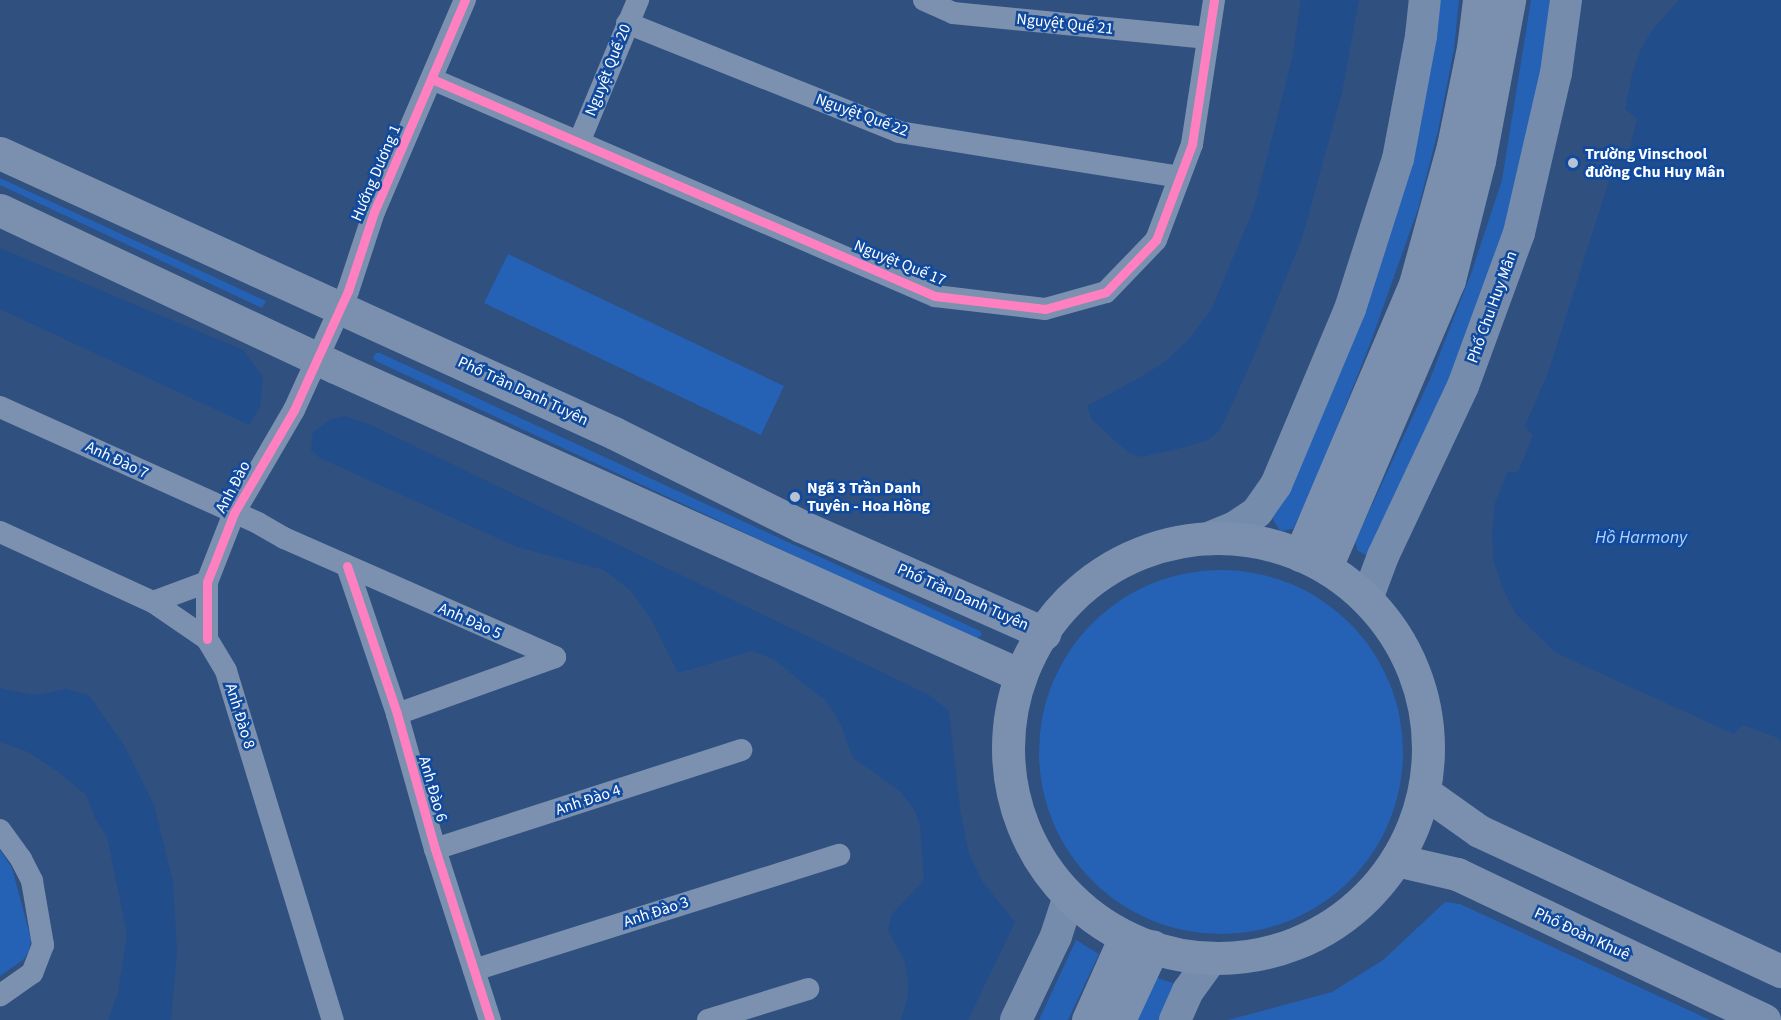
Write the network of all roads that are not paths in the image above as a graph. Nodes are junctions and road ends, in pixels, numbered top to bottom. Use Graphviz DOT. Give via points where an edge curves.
graph roads {
  1 [pos="465,0"];
  2 [pos="638,0"];
  3 [pos="924,0"];
  4 [pos="1214,0"];
  5 [pos="1425,0"];
  6 [pos="1479,0"];
  7 [pos="1509,0"];
  8 [pos="1566,0"];
  9 [pos="627,22"];
  10 [pos="1208,38"];
  11 [pos="432,79"];
  12 [pos="580,141"];
  13 [pos="0,153"];
  14 [pos="1179,177"];
  15 [pos="0,210"];
  16 [pos="339,307"];
  17 [pos="317,358"];
  18 [pos="0,407"];
  19 [pos="234,513"];
  20 [pos="0,532"];
  21 [pos="1208,538"];
  22 [pos="1313,561"];
  23 [pos="346,566"];
  24 [pos="207,582"];
  25 [pos="1367,599"];
  26 [pos="153,602"];
  27 [pos="1044,633"];
  28 [pos="207,639"];
  29 [pos="1020,675"];
  30 [pos="397,714"];
  31 [pos="741,750"];
  32 [pos="1424,792"];
  33 [pos="0,830"];
  34 [pos="435,849"];
  35 [pos="839,855"];
  36 [pos="1396,860"];
  37 [pos="1068,898"];
  38 [pos="1139,942"];
  39 [pos="1211,959"];
  40 [pos="474,970"];
  41 [pos="1781,971"];
  42 [pos="808,989"];
  43 [pos="0,995"];
  44 [pos="333,1020"];
  45 [pos="490,1020"];
  46 [pos="708,1020"];
  47 [pos="1016,1020"];
  48 [pos="1088,1020"];
  49 [pos="1119,1020"];
  50 [pos="1175,1020"];
  51 [pos="1764,1020"];
  1 -- 11 [label="street, Hướng Dương 1"];
  2 -- 9 [label="street, Nguyệt Quế 20"];
  3 -- 10 [label="street, Nguyệt Quế 21" via="953,13"];
  4 -- 10 [label="street, Nguyệt Quế 17"];
  5 -- 21 [label="main road" via="1398,159 1350,309 1276,485 1257,512"];
  6 -- 22 [label="main road" via="1453,146 1415,284"];
  7 -- 22 [label="main road" via="1479,161 1449,280"];
  8 -- 25 [label="main road, Phố Chu Huy Mân" via="1556,73 1519,233 1463,386 1383,556"];
  9 -- 12 [label="street, Nguyệt Quế 20"];
  9 -- 14 [label="street, Nguyệt Quế 22" via="899,132"];
  10 -- 14 [label="street, Nguyệt Quế 17" via="1192,144"];
  11 -- 12 [label="street, Nguyệt Quế 17"];
  11 -- 16 [label="street, Hướng Dương 1" via="374,212"];
  12 -- 14 [label="street, Nguyệt Quế 17" via="935,297 1045,309 1106,292 1156,240"];
  13 -- 16 [label="main road, Phố Trần Danh Tuyên"];
  15 -- 17 [label="main road"];
  16 -- 17 [label="street, Hướng Dương 1"];
  16 -- 27 [label="main road, Phố Trần Danh Tuyên" via="614,433 801,526"];
  17 -- 19 [label="street, Anh Đào" via="294,410"];
  17 -- 29 [label="main road"];
  18 -- 19 [label="street, Anh Đào 7"];
  19 -- 23 [label="street, Anh Đào 5"];
  19 -- 24 [label="street, Anh Đào"];
  20 -- 26 [label="street, Anh Đào 8"];
  21 -- 22 [label="main road" via="1244,539 1279,546"];
  21 -- 27 [label="main road" via="1140,553 1108,569 1080,590"];
  22 -- 25 [label="main road"];
  23 -- 30 [label="street, Anh Đào 6"];
  23 -- 30 [label="street, Anh Đào 5" via="555,657"];
  24 -- 26 [label="street"];
  24 -- 28 [label="street, Anh Đào"];
  25 -- 32 [label="main road" via="1390,625 1408,655 1420,688 1429,757"];
  26 -- 28 [label="street, Anh Đào 8"];
  27 -- 29 [label="main road"];
  28 -- 44 [label="street, Anh Đào 8" via="228,680"];
  29 -- 37 [label="main road" via="1011,708 1008,777 1028,842"];
  30 -- 34 [label="street, Anh Đào 6"];
  31 -- 34 [label="street, Anh Đào 4"];
  32 -- 36 [label="main road" via="1413,827"];
  32 -- 41 [label="main road" via="1479,831"];
  33 -- 43 [label="street" via="32,880 44,945 32,973"];
  34 -- 40 [label="street, Anh Đào 6"];
  35 -- 40 [label="street, Anh Đào 3"];
  36 -- 39 [label="main road" via="1374,889 1317,934 1248,957"];
  36 -- 51 [label="main road, Phố Đoàn Khuê" via="1457,874"];
  37 -- 38 [label="main road" via="1095,920"];
  37 -- 47 [label="main road" via="1056,936"];
  38 -- 39 [label="main road" via="1167,953"];
  38 -- 48 [label="main road"];
  38 -- 49 [label="main road"];
  39 -- 50 [label="main road" via="1188,991"];
  40 -- 45 [label="street, Anh Đào 6"];
  42 -- 46 [label="street"];
}
